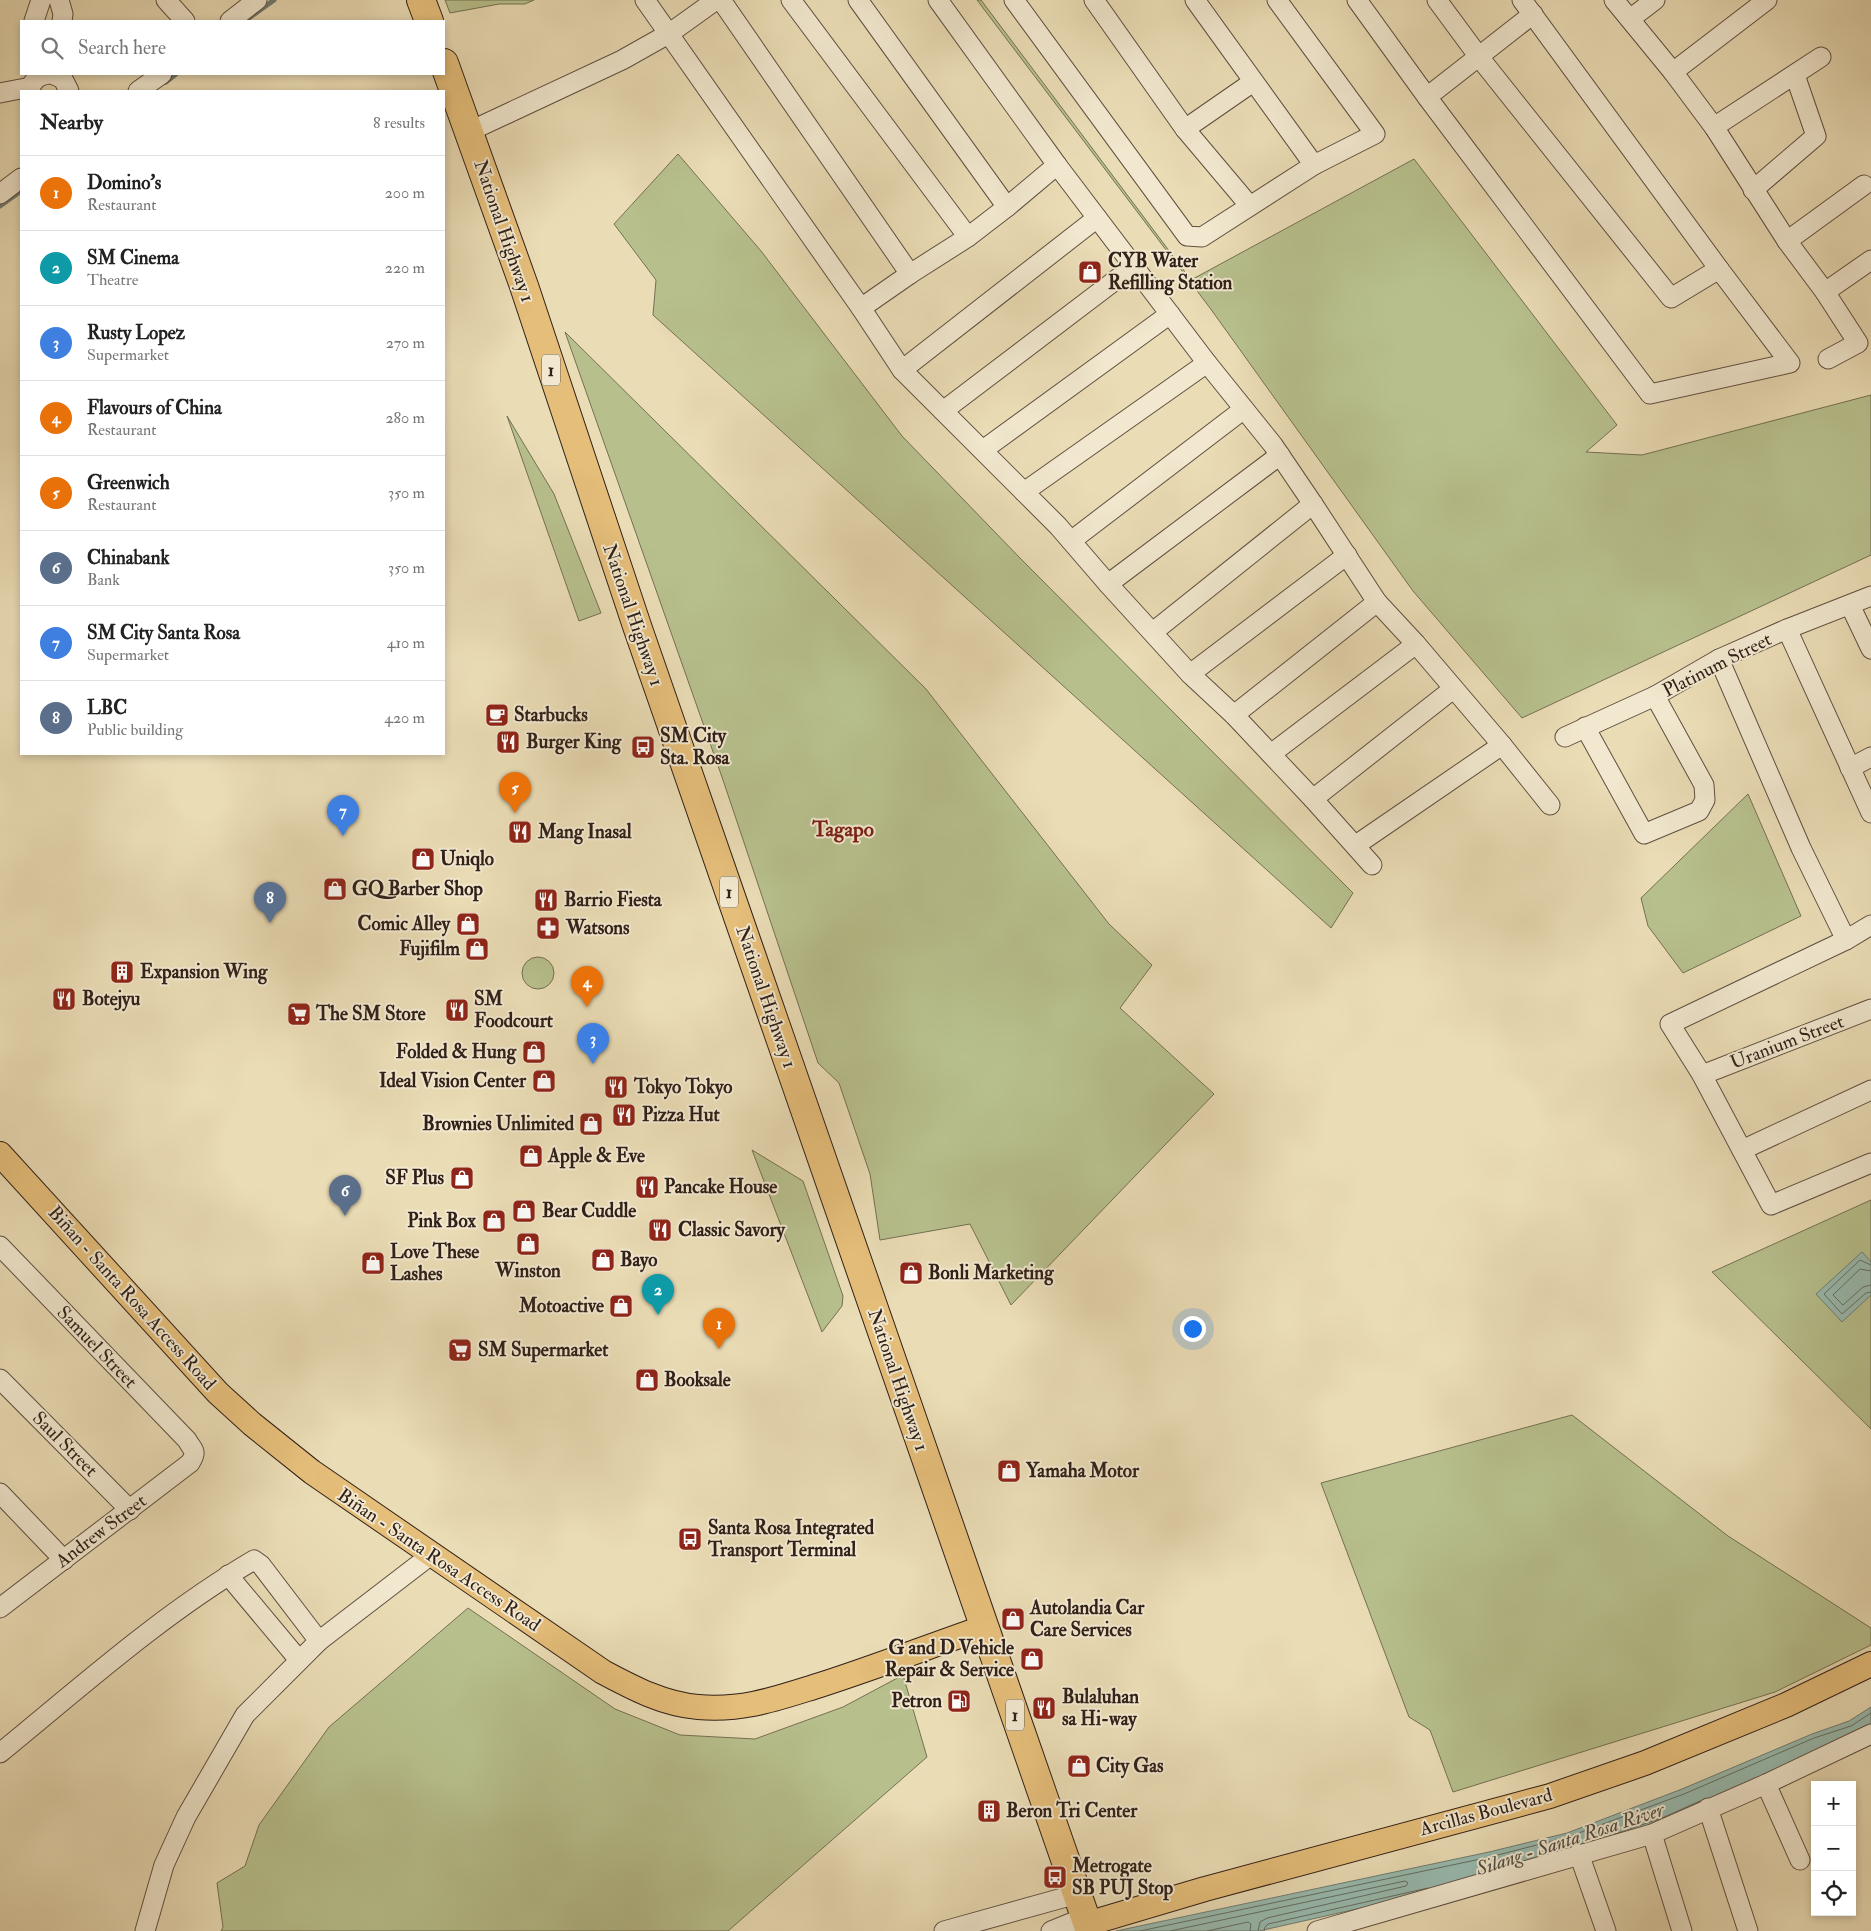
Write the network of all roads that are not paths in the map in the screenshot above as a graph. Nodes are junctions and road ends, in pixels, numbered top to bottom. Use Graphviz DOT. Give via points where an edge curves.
graph roads {
  1 [pos="41,0"];
  2 [pos="59,0"];
  3 [pos="166,0"];
  4 [pos="257,0"];
  5 [pos="421,0"];
  6 [pos="646,0"];
  7 [pos="716,0"];
  8 [pos="721,0"];
  9 [pos="791,0"];
  10 [pos="858,0"];
  11 [pos="938,0"];
  12 [pos="1014,0"];
  13 [pos="1094,0"];
  14 [pos="1196,0"];
  15 [pos="1277,0"];
  16 [pos="1357,0"];
  17 [pos="1437,0"];
  18 [pos="1614,0"];
  19 [pos="1655,0"];
  20 [pos="1767,0"];
  21 [pos="1527,7"];
  22 [pos="1630,19"];
  23 [pos="34,20"];
  24 [pos="62,20"];
  25 [pos="183,20"];
  26 [pos="231,20"];
  27 [pos="429,20"];
  28 [pos="670,34"];
  29 [pos="1479,57"];
  30 [pos="1821,57"];
  31 [pos="445,66"];
  32 [pos="1673,72"];
  33 [pos="44,75"];
  34 [pos="53,75"];
  35 [pos="161,75"];
  36 [pos="1794,75"];
  37 [pos="1254,82"];
  38 [pos="30,89"];
  39 [pos="20,90"];
  40 [pos="68,90"];
  41 [pos="139,90"];
  42 [pos="0,93"];
  43 [pos="1427,97"];
  44 [pos="1714,126"];
  45 [pos="1185,129"];
  46 [pos="470,137"];
  47 [pos="1057,164"];
  48 [pos="1314,165"];
  49 [pos="20,179"];
  50 [pos="1864,185"];
  51 [pos="1753,190"];
  52 [pos="0,194"];
  53 [pos="1249,205"];
  54 [pos="1007,207"];
  55 [pos="1097,218"];
  56 [pos="968,237"];
  57 [pos="1787,241"];
  58 [pos="1871,260"];
  59 [pos="1134,266"];
  60 [pos="1719,269"];
  61 [pos="910,274"];
  62 [pos="1825,292"];
  63 [pos="861,308"];
  64 [pos="1170,314"];
  65 [pos="1828,360"];
  66 [pos="1207,363"];
  67 [pos="902,370"];
  68 [pos="1244,409"];
  69 [pos="943,410"];
  70 [pos="982,450"];
  71 [pos="1280,456"];
  72 [pos="1024,492"];
  73 [pos="1314,504"];
  74 [pos="1071,541"];
  75 [pos="1347,555"];
  76 [pos="1108,584"];
  77 [pos="1871,596"];
  78 [pos="1377,602"];
  79 [pos="1850,605"];
  80 [pos="1787,629"];
  81 [pos="1153,632"];
  82 [pos="1416,644"];
  83 [pos="1871,649"];
  84 [pos="1719,659"];
  85 [pos="1190,674"];
  86 [pos="1453,689"];
  87 [pos="1655,696"];
  88 [pos="1234,715"];
  89 [pos="1585,727"];
  90 [pos="1564,737"];
  91 [pos="1502,744"];
  92 [pos="1271,754"];
  93 [pos="1871,757"];
  94 [pos="1850,768"];
  95 [pos="1314,799"];
  96 [pos="1550,805"];
  97 [pos="1871,813"];
  98 [pos="1356,845"];
  99 [pos="1372,865"];
  100 [pos="1871,926"];
  101 [pos="1846,940"];
  102 [pos="1871,1009"];
  103 [pos="1702,1075"];
  104 [pos="1871,1090"];
  105 [pos="1742,1150"];
  106 [pos="0,1154"];
  107 [pos="1871,1163"];
  108 [pos="0,1246"];
  109 [pos="0,1379"];
  110 [pos="194,1448"];
  111 [pos="0,1494"];
  112 [pos="130,1510"];
  113 [pos="431,1555"];
  114 [pos="64,1560"];
  115 [pos="228,1575"];
  116 [pos="0,1608"];
  117 [pos="985,1627"];
  118 [pos="319,1642"];
  119 [pos="299,1660"];
  120 [pos="1871,1664"];
  121 [pos="1871,1734"];
  122 [pos="0,1752"];
  123 [pos="1766,1784"];
  124 [pos="1708,1808"];
  125 [pos="1652,1834"];
  126 [pos="1579,1854"];
  127 [pos="1800,1860"];
  128 [pos="1083,1916"];
  129 [pos="145,1931"];
  130 [pos="944,1931"];
  131 [pos="1051,1931"];
  132 [pos="1316,1931"];
  133 [pos="1606,1931"];
  134 [pos="1682,1931"];
  135 [pos="1748,1931"];
  1 -- 23 [label="street"];
  2 -- 24 [label="street"];
  3 -- 25 [label="street"];
  4 -- 26 [label="street"];
  5 -- 27 [label="highway"];
  6 -- 28 [label="street"];
  7 -- 28 [label="street"];
  8 -- 61 [label="street"];
  9 -- 56 [label="street"];
  10 -- 54 [label="street"];
  11 -- 47 [label="street"];
  12 -- 53 [label="street" via="1187,236 1202,237"];
  13 -- 45 [label="street"];
  14 -- 37 [label="street"];
  15 -- 48 [label="street" via="1375,134"];
  16 -- 43 [label="street"];
  17 -- 29 [label="street"];
  18 -- 22 [label="street"];
  19 -- 22 [label="street"];
  20 -- 32 [label="street"];
  21 -- 29 [label="street"];
  21 -- 60 [label="street"];
  22 -- 32 [label="street"];
  28 -- 46 [label="street"];
  28 -- 63 [label="street"];
  29 -- 43 [label="street"];
  29 -- 60 [label="street" via="1671,298"];
  30 -- 36 [label="street"];
  31 -- 46 [label="highway, National Highway 1 / 1"];
  32 -- 44 [label="street"];
  33 -- 38 [label="street" via="39,76"];
  34 -- 40 [label="street" via="63,79"];
  35 -- 41 [label="street"];
  36 -- 44 [label="street"];
  36 -- 51 [label="street" via="1816,136"];
  37 -- 45 [label="street"];
  37 -- 48 [label="street"];
  39 -- 42 [label="street"];
  43 -- 60 [label="street" via="1650,394 1790,363"];
  44 -- 51 [label="street"];
  45 -- 53 [label="street"];
  46 -- 117 [label="highway, National Highway 1 / 1"];
  47 -- 54 [label="street"];
  47 -- 55 [label="street"];
  48 -- 53 [label="street"];
  49 -- 52 [label="street"];
  50 -- 57 [label="street"];
  51 -- 57 [label="street"];
  54 -- 56 [label="street"];
  55 -- 59 [label="street"];
  55 -- 67 [label="street"];
  56 -- 61 [label="street"];
  57 -- 62 [label="street"];
  58 -- 62 [label="street"];
  59 -- 64 [label="street"];
  59 -- 69 [label="street"];
  61 -- 63 [label="street"];
  62 -- 65 [label="street" via="1858,343"];
  63 -- 67 [label="street"];
  64 -- 66 [label="street"];
  64 -- 70 [label="street"];
  66 -- 68 [label="street"];
  66 -- 72 [label="street"];
  67 -- 69 [label="street"];
  68 -- 71 [label="street"];
  68 -- 74 [label="street"];
  69 -- 70 [label="street"];
  70 -- 72 [label="street"];
  71 -- 73 [label="street"];
  71 -- 76 [label="street"];
  72 -- 74 [label="street"];
  73 -- 75 [label="street"];
  73 -- 81 [label="street"];
  74 -- 76 [label="street"];
  75 -- 78 [label="street"];
  75 -- 85 [label="street"];
  76 -- 81 [label="street"];
  77 -- 79 [label="street, Platinum Street"];
  78 -- 82 [label="street"];
  78 -- 88 [label="street"];
  79 -- 80 [label="street, Platinum Street"];
  79 -- 83 [label="street"];
  80 -- 84 [label="street, Platinum Street"];
  80 -- 94 [label="street"];
  81 -- 85 [label="street"];
  82 -- 86 [label="street"];
  82 -- 92 [label="street"];
  84 -- 87 [label="street, Platinum Street"];
  84 -- 101 [label="street" via="1801,848"];
  85 -- 88 [label="street"];
  86 -- 91 [label="street"];
  86 -- 95 [label="street"];
  87 -- 89 [label="street, Platinum Street"];
  87 -- 89 [label="street" via="1704,786 1705,800 1699,811 1644,834"];
  88 -- 92 [label="street"];
  89 -- 90 [label="street, Platinum Street"];
  91 -- 96 [label="street"];
  91 -- 98 [label="street"];
  92 -- 95 [label="street"];
  93 -- 94 [label="street"];
  94 -- 97 [label="street"];
  95 -- 98 [label="street"];
  98 -- 99 [label="street"];
  100 -- 101 [label="street"];
  101 -- 103 [label="street" via="1670,1024"];
  102 -- 103 [label="street, Uranium Street"];
  103 -- 105 [label="street"];
  104 -- 105 [label="street"];
  105 -- 107 [label="street" via="1770,1205"];
  106 -- 113 [label="main road, Biñan - Santa Rosa Access Road" via="218,1393 312,1472"];
  108 -- 110 [label="street, Samuel Street"];
  109 -- 112 [label="street, Saul Street"];
  110 -- 112 [label="street, Andrew Street" via="190,1463"];
  111 -- 114 [label="street"];
  112 -- 114 [label="street, Andrew Street"];
  113 -- 117 [label="main road, Biñan - Santa Rosa Access Road" via="603,1672 635,1689 697,1707 757,1704 887,1663"];
  113 -- 118 [label="street"];
  114 -- 116 [label="street, Andrew Street"];
  115 -- 118 [label="street" via="254,1560 261,1565"];
  115 -- 119 [label="street"];
  115 -- 122 [label="street" via="170,1616"];
  117 -- 128 [label="highway, National Highway 1 / 1"];
  118 -- 119 [label="street"];
  119 -- 129 [label="street" via="245,1715 186,1817 164,1864"];
  120 -- 128 [label="main road, Arcillas Boulevard" via="1742,1724 1550,1796 1214,1886"];
  121 -- 123 [label="street"];
  123 -- 124 [label="street"];
  123 -- 127 [label="street"];
  124 -- 125 [label="street"];
  124 -- 135 [label="street"];
  125 -- 126 [label="street"];
  125 -- 134 [label="street"];
  126 -- 132 [label="street"];
  126 -- 133 [label="street"];
  128 -- 130 [label="street"];
  128 -- 131 [label="street"];
}
